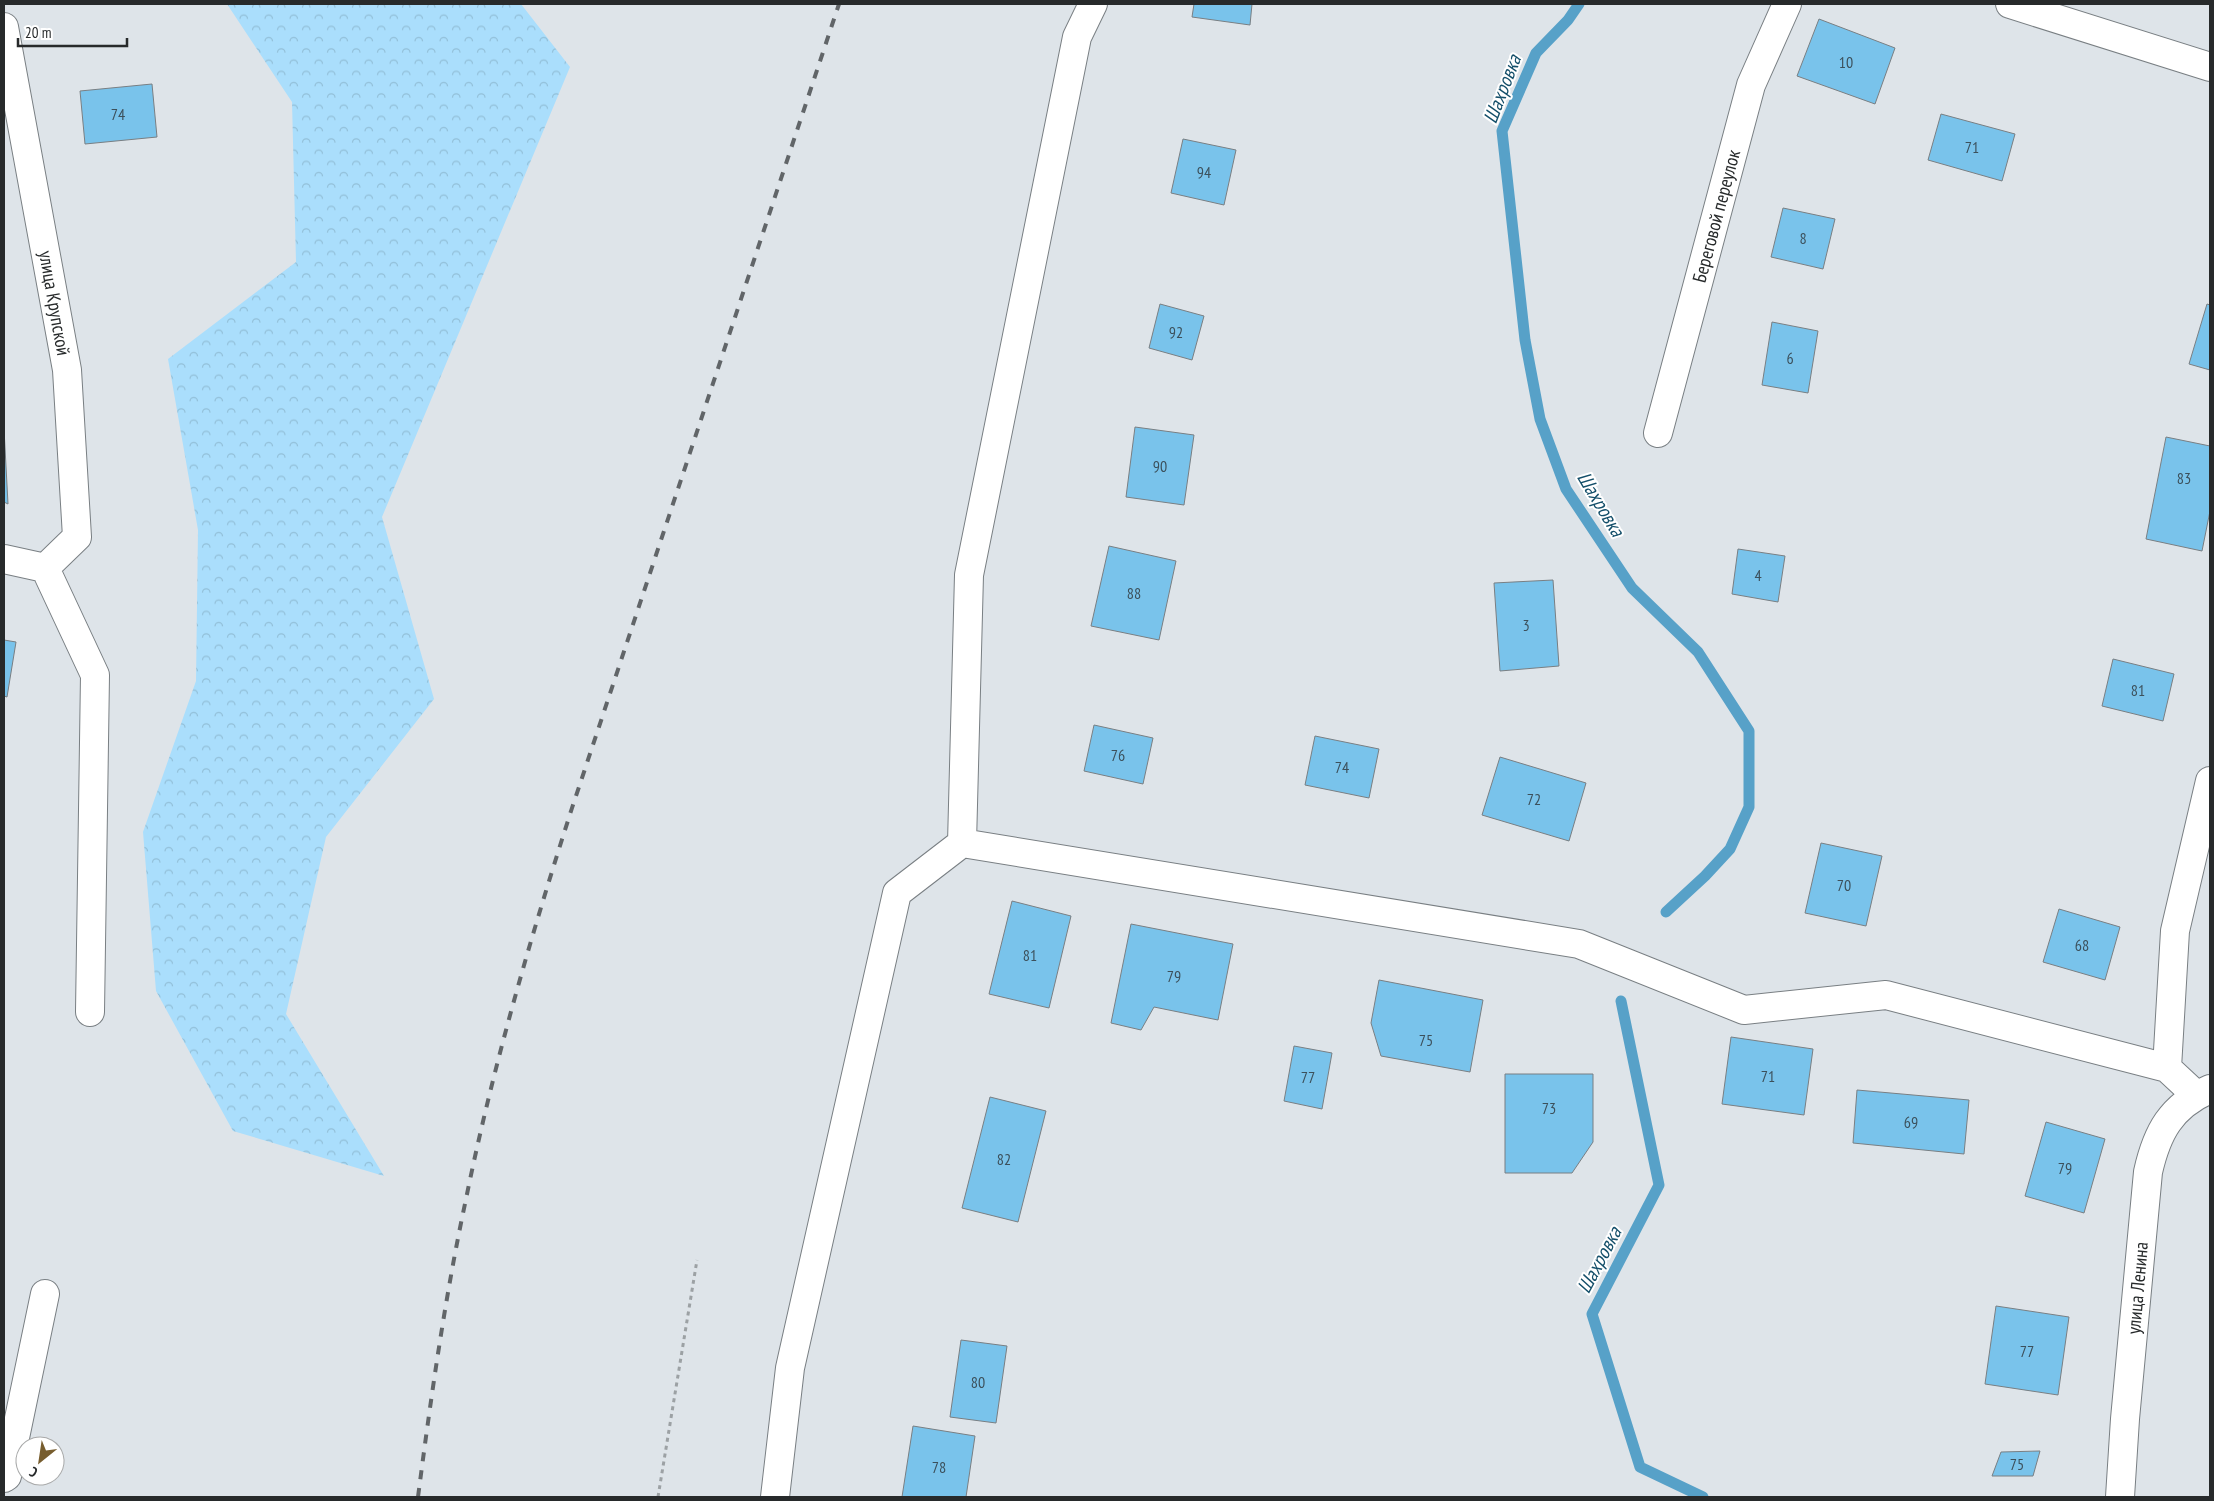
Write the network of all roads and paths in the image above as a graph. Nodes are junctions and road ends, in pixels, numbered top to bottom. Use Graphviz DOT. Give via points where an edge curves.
graph roads {
  1 [pos="1093,4"];
  2 [pos="1787,4"];
  3 [pos="2010,4"];
  4 [pos="4,27"];
  5 [pos="2210,66"];
  6 [pos="1658,433"];
  7 [pos="4,559"];
  8 [pos="45,568"];
  9 [pos="2210,781"];
  10 [pos="962,843"];
  11 [pos="90,1012"];
  12 [pos="2167,1068"];
  13 [pos="2203,1092"];
  14 [pos="697,1260"];
  15 [pos="45,1294"];
  16 [pos="4,1478"];
  17 [pos="658,1497"];
  18 [pos="776,1497"];
  19 [pos="2120,1497"];
  1 -- 10 [label="street" via="1076,37 969,575"];
  2 -- 6 [label="street, Береговой переулок" via="1751,85"];
  3 -- 5 [label="street"];
  4 -- 8 [label="street, улица Крупской" via="68,370 77,537"];
  7 -- 8 [label="street"];
  8 -- 11 [label="street" via="95,675"];
  9 -- 12 [label="street" via="2175,930"];
  10 -- 12 [label="street" via="1579,944 1744,1010 1886,995"];
  10 -- 18 [label="street" via="897,893 790,1368"];
  12 -- 13 [label="street"];
  13 -- 19 [label="street, улица Ленина" via="2174,1113 2155,1143 2148,1172"];
  14 -- 17 [label="path"];
  15 -- 16 [label="street"];
}
